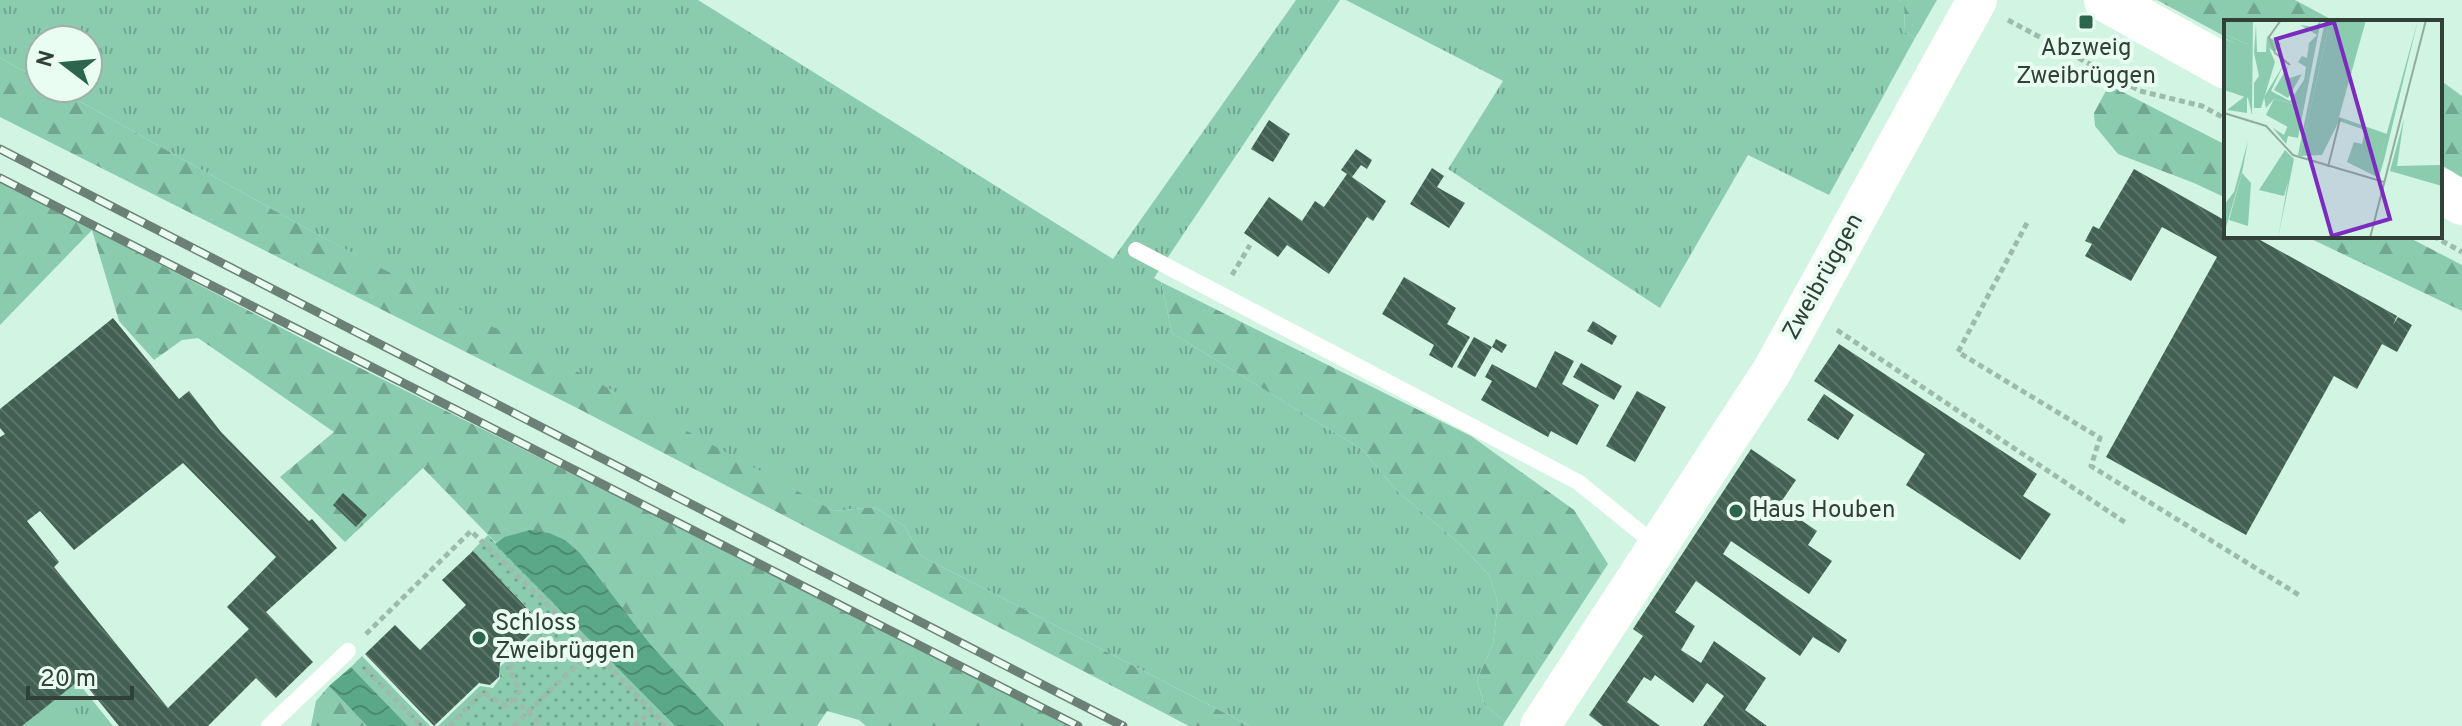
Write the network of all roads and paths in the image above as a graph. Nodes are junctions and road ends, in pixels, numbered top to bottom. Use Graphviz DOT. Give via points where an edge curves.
graph roads {
  1 [pos="2106,0"];
  2 [pos="1976,1"];
  3 [pos="2224,66"];
  4 [pos="2224,118"];
  5 [pos="2442,191"];
  6 [pos="2462,203"];
  7 [pos="2027,223"];
  8 [pos="2437,238"];
  9 [pos="1250,245"];
  10 [pos="1136,250"];
  11 [pos="2462,252"];
  12 [pos="1222,293"];
  13 [pos="1806,310"];
  14 [pos="2126,523"];
  15 [pos="1658,546"];
  16 [pos="2299,595"];
  17 [pos="560,617"];
  18 [pos="593,650"];
  19 [pos="348,651"];
  20 [pos="513,698"];
  21 [pos="651,711"];
  22 [pos="528,712"];
  23 [pos="269,726"];
  24 [pos="421,726"];
  25 [pos="449,726"];
  26 [pos="513,726"];
  27 [pos="542,726"];
  28 [pos="634,726"];
  29 [pos="666,726"];
  30 [pos="1540,726"];
  1 -- 3 [label="main road"];
  2 -- 4 [label="path" via="2140,91 2202,106"];
  2 -- 13 [label="street, Zweibrüggen"];
  5 -- 6 [label="main road"];
  7 -- 16 [label="path" via="1958,352 2100,438 2091,466"];
  8 -- 11 [label="path"];
  9 -- 12 [label="path"];
  10 -- 12 [label="lane"];
  12 -- 15 [label="lane" via="1578,482"];
  13 -- 14 [label="path"];
  13 -- 15 [label="street, Zweibrüggen"];
  15 -- 30 [label="street, Zweibrüggen"];
  17 -- 18 [label="path"];
  17 -- 19 [label="path" via="471,531"];
  17 -- 20 [label="path" via="509,669 520,691"];
  18 -- 21 [label="path"];
  18 -- 22 [label="path"];
  19 -- 23 [label="lane"];
  19 -- 24 [label="path"];
  20 -- 22 [label="path"];
  20 -- 25 [label="path" via="506,706 483,692"];
  21 -- 28 [label="path"];
  21 -- 29 [label="path"];
  22 -- 26 [label="path"];
  22 -- 27 [label="path"];
}
